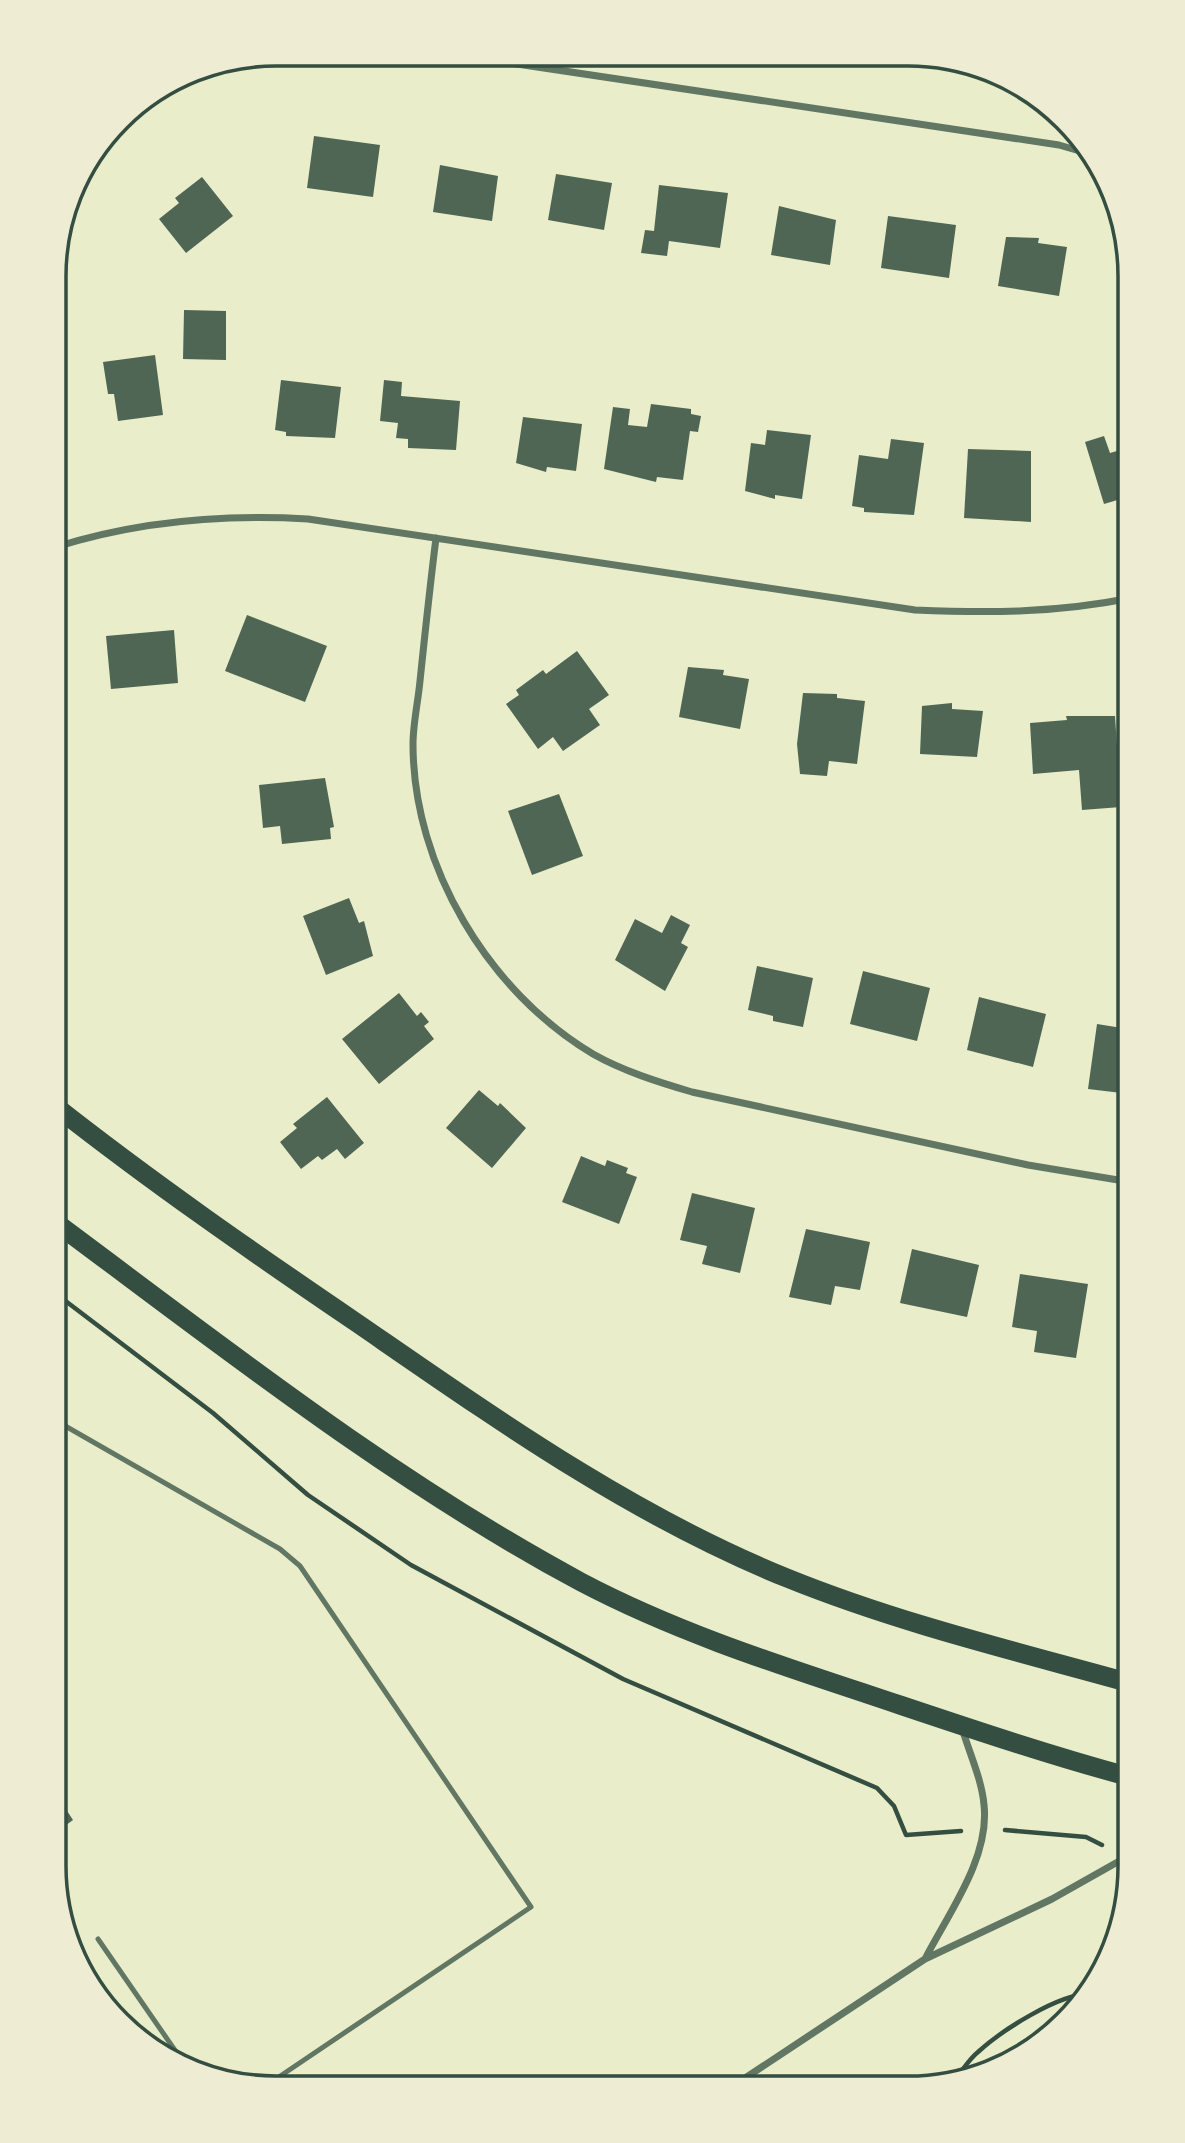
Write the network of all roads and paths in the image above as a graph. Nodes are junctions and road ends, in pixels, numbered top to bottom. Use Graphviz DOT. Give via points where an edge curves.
graph roads {
  1 [pos="518,66"];
  2 [pos="1075,150"];
  3 [pos="436,538"];
  4 [pos="67,544"];
  5 [pos="1118,601"];
  6 [pos="67,1115"];
  7 [pos="1118,1180"];
  8 [pos="67,1231"];
  9 [pos="67,1302"];
  10 [pos="67,1427"];
  11 [pos="1118,1680"];
  12 [pos="962,1726"];
  13 [pos="1118,1774"];
  14 [pos="1010,1830"];
  15 [pos="943,1831"];
  16 [pos="1109,1851"];
  17 [pos="1118,1862"];
  18 [pos="98,1939"];
  19 [pos="925,1959"];
  20 [pos="1074,1995"];
  21 [pos="174,2049"];
  22 [pos="964,2069"];
  23 [pos="280,2076"];
  24 [pos="748,2076"];
  1 -- 2 [label="street"];
  3 -- 4 [label="street" via="308,519 249,516 160,522"];
  3 -- 5 [label="street" via="915,610 1011,614"];
  3 -- 7 [label="street" via="413,744 418,793 429,840 451,897 474,939 510,987 545,1021 594,1054 647,1079 692,1092 1028,1165"];
  6 -- 11 [label="highway" via="252,1252 466,1400 661,1521 786,1578 851,1601 935,1630"];
  8 -- 12 [label="highway" via="307,1410 423,1489 582,1582 757,1658"];
  9 -- 15 [label="path" via="213,1413 316,1502 411,1565 623,1679 877,1788 894,1806 906,1835"];
  10 -- 23 [label="lane" via="280,1549 300,1566 531,1906"];
  12 -- 13 [label="highway"];
  12 -- 19 [label="street" via="985,1805 983,1830 974,1865"];
  14 -- 16 [label="path" via="1086,1837"];
  17 -- 19 [label="street" via="1052,1899"];
  18 -- 21 [label="lane"];
  19 -- 24 [label="street"];
  20 -- 22 [label="path" via="1053,2003 994,2040"];
}
